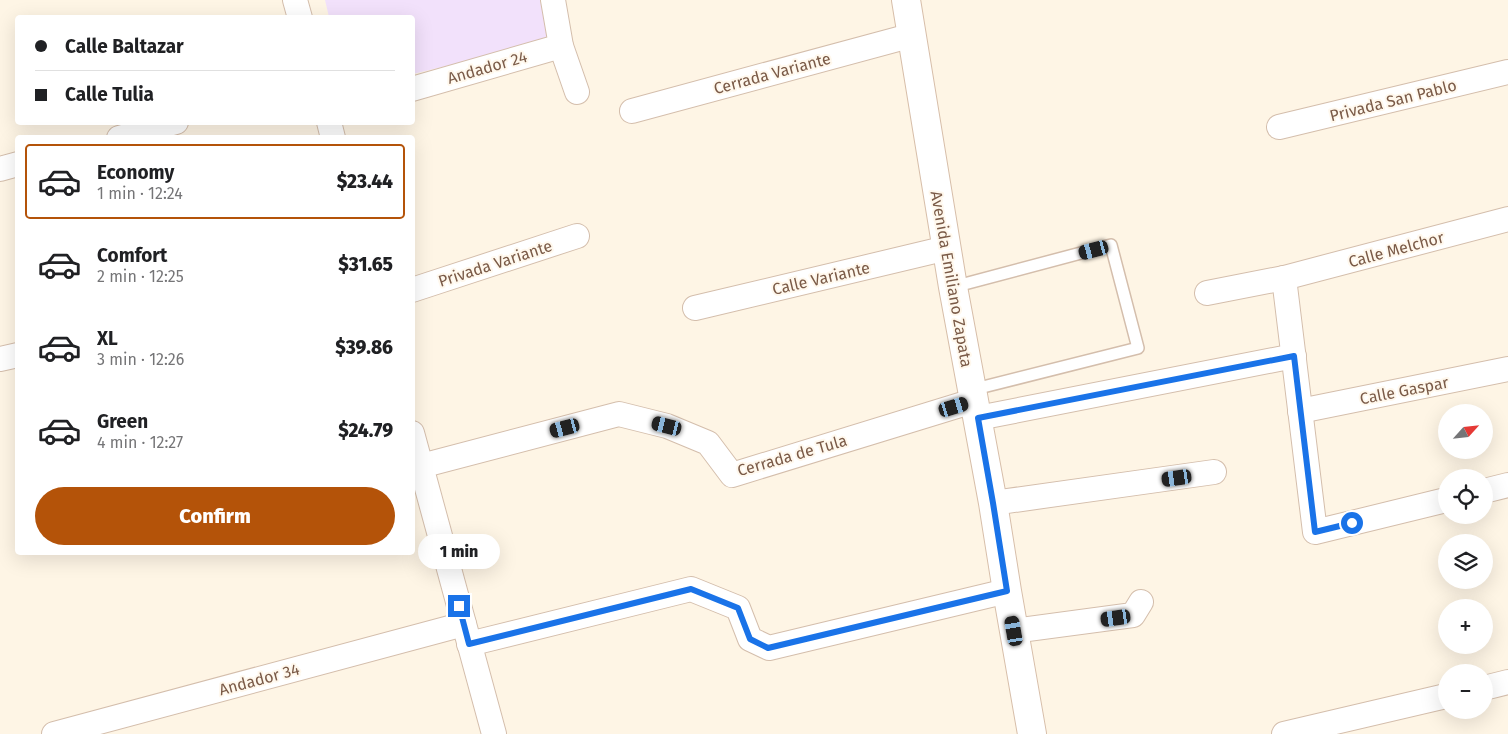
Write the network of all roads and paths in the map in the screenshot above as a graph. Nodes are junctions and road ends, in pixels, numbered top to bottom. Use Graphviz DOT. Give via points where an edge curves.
graph roads {
  1 [pos="295,0"];
  2 [pos="552,0"];
  3 [pos="906,0"];
  4 [pos="299,15"];
  5 [pos="913,35"];
  6 [pos="561,46"];
  7 [pos="1508,72"];
  8 [pos="415,88"];
  9 [pos="577,92"];
  10 [pos="632,111"];
  11 [pos="165,125"];
  12 [pos="1279,127"];
  13 [pos="130,135"];
  14 [pos="15,165"];
  15 [pos="0,168"];
  16 [pos="1508,220"];
  17 [pos="577,236"];
  18 [pos="947,248"];
  19 [pos="1284,278"];
  20 [pos="953,287"];
  21 [pos="415,289"];
  22 [pos="1207,293"];
  23 [pos="695,308"];
  24 [pos="15,356"];
  25 [pos="1294,356"];
  26 [pos="0,359"];
  27 [pos="1508,369"];
  28 [pos="974,403"];
  29 [pos="1300,411"];
  30 [pos="416,448"];
  31 [pos="1214,472"];
  32 [pos="1508,485"];
  33 [pos="1493,489"];
  34 [pos="1438,502"];
  35 [pos="993,503"];
  36 [pos="1007,591"];
  37 [pos="1141,602"];
  38 [pos="1014,631"];
  39 [pos="466,634"];
  40 [pos="1508,682"];
  41 [pos="1493,686"];
  42 [pos="1438,698"];
  43 [pos="54,734"];
  44 [pos="494,734"];
  45 [pos="1032,734"];
  46 [pos="1284,734"];
  1 -- 4 [label="street"];
  2 -- 6 [label="street"];
  3 -- 5 [label="main road, Avenida Emiliano Zapata"];
  5 -- 10 [label="street, Cerrada Variante"];
  5 -- 18 [label="main road, Avenida Emiliano Zapata"];
  6 -- 8 [label="street, Andador 24"];
  6 -- 9 [label="street"];
  7 -- 12 [label="street, Privada San Pablo"];
  11 -- 13 [label="street"];
  14 -- 15 [label="street"];
  16 -- 19 [label="street, Calle Melchor"];
  17 -- 21 [label="street, Privada Variante"];
  18 -- 20 [label="main road, Avenida Emiliano Zapata"];
  18 -- 23 [label="street, Calle Variante"];
  19 -- 22 [label="street, Calle Melchor"];
  19 -- 25 [label="street"];
  20 -- 28 [label="main road, Avenida Emiliano Zapata"];
  20 -- 28 [label="lane" via="1111,245 1138,348"];
  24 -- 26 [label="street"];
  25 -- 28 [label="street"];
  25 -- 29 [label="street"];
  27 -- 29 [label="street, Calle Gaspar"];
  28 -- 30 [label="street, Cerrada de Tula" via="732,475 708,443 667,426 619,414"];
  28 -- 35 [label="main road, Avenida Emiliano Zapata"];
  29 -- 34 [label="street" via="1315,532"];
  30 -- 39 [label="street"];
  31 -- 35 [label="street"];
  32 -- 33 [label="street"];
  35 -- 36 [label="main road, Avenida Emiliano Zapata"];
  36 -- 38 [label="main road, Avenida Emiliano Zapata"];
  36 -- 39 [label="street, Andador 34" via="768,648 750,639 738,608 691,589"];
  37 -- 38 [label="street" via="1133,615"];
  38 -- 45 [label="main road, Avenida Emiliano Zapata"];
  39 -- 43 [label="street, Andador 34"];
  39 -- 44 [label="street"];
  40 -- 41 [label="street"];
  42 -- 46 [label="street"];
}
